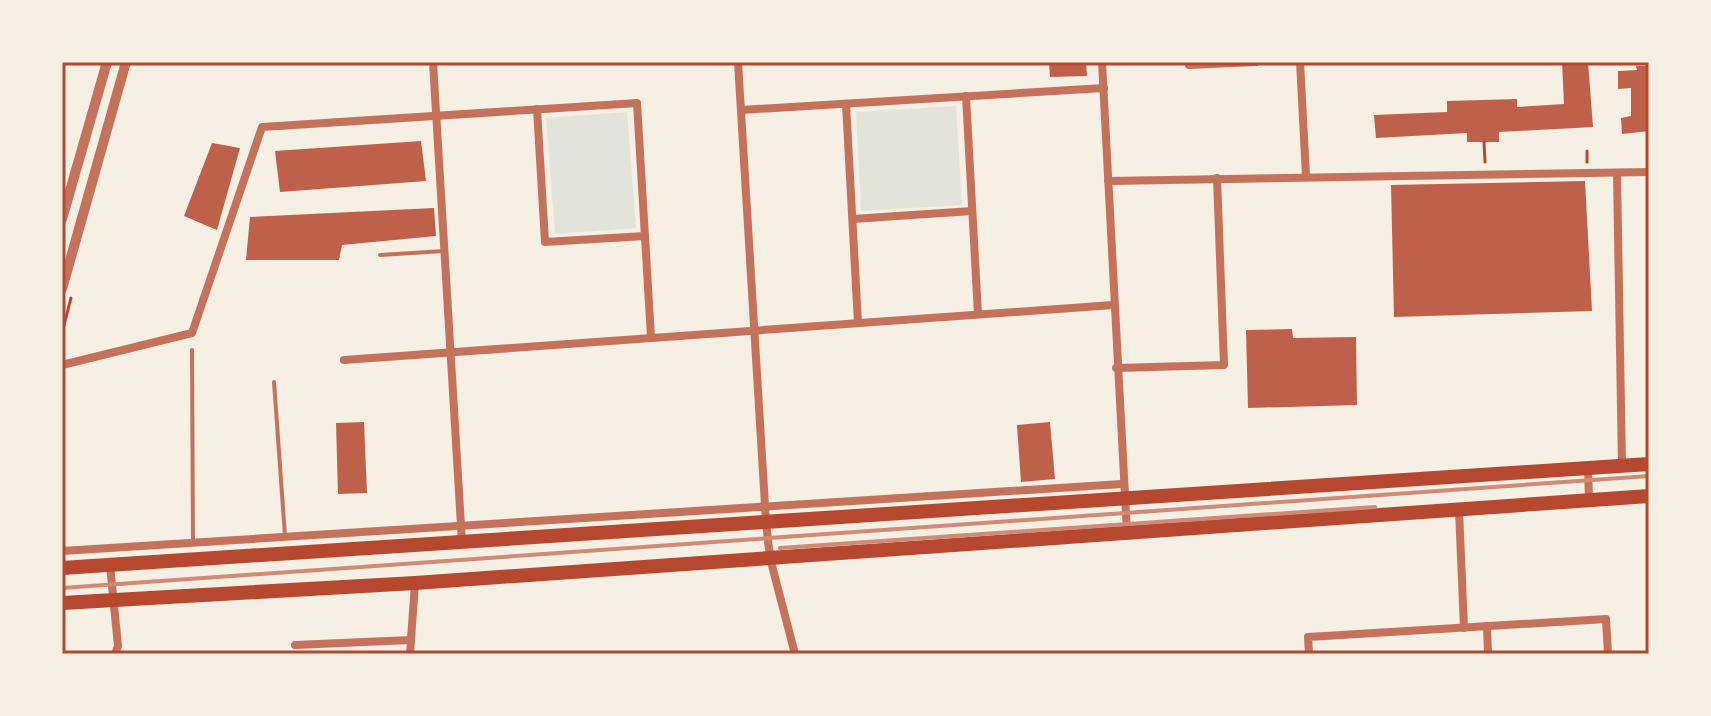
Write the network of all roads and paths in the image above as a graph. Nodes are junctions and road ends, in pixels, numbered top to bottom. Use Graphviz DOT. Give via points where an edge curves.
graph roads {
  1 [pos="107,62"];
  2 [pos="126,62"];
  3 [pos="433,62"];
  4 [pos="738,62"];
  5 [pos="1102,62"];
  6 [pos="1189,62"];
  7 [pos="1256,62"];
  8 [pos="1300,62"];
  9 [pos="1104,88"];
  10 [pos="966,96"];
  11 [pos="846,104"];
  12 [pos="537,109"];
  13 [pos="741,110"];
  14 [pos="436,116"];
  15 [pos="1484,142"];
  16 [pos="1649,172"];
  17 [pos="1485,174"];
  18 [pos="1617,174"];
  19 [pos="1306,176"];
  20 [pos="1217,178"];
  21 [pos="1108,181"];
  22 [pos="972,211"];
  23 [pos="62,219"];
  24 [pos="853,219"];
  25 [pos="645,236"];
  26 [pos="444,251"];
  27 [pos="380,255"];
  28 [pos="62,289"];
  29 [pos="1113,305"];
  30 [pos="978,314"];
  31 [pos="858,323"];
  32 [pos="755,330"];
  33 [pos="651,337"];
  34 [pos="192,350"];
  35 [pos="450,351"];
  36 [pos="344,360"];
  37 [pos="62,365"];
  38 [pos="1116,368"];
  39 [pos="274,382"];
  40 [pos="1649,464"];
  41 [pos="1622,466"];
  42 [pos="1588,469"];
  43 [pos="1123,490"];
  44 [pos="1649,496"];
  45 [pos="1589,500"];
  46 [pos="765,506"];
  47 [pos="1459,510"];
  48 [pos="766,522"];
  49 [pos="460,525"];
  50 [pos="1127,533"];
  51 [pos="285,536"];
  52 [pos="462,542"];
  53 [pos="193,545"];
  54 [pos="62,551"];
  55 [pos="770,558"];
  56 [pos="110,565"];
  57 [pos="62,568"];
  58 [pos="415,583"];
  59 [pos="114,600"];
  60 [pos="62,603"];
  61 [pos="1487,626"];
  62 [pos="1464,628"];
  63 [pos="411,640"];
  64 [pos="295,645"];
  65 [pos="115,654"];
  66 [pos="410,654"];
  67 [pos="795,654"];
  68 [pos="1309,654"];
  69 [pos="1488,654"];
  70 [pos="1608,654"];
  1 -- 23 [label="street"];
  2 -- 28 [label="street"];
  3 -- 14 [label="street"];
  4 -- 13 [label="street"];
  5 -- 9 [label="street"];
  6 -- 7 [label="street"];
  8 -- 19 [label="street"];
  9 -- 10 [label="street"];
  9 -- 21 [label="street"];
  10 -- 11 [label="street"];
  10 -- 22 [label="street"];
  11 -- 13 [label="street"];
  11 -- 24 [label="street"];
  12 -- 14 [label="street"];
  12 -- 25 [label="street" via="545,242"];
  12 -- 25 [label="street" via="637,103"];
  13 -- 32 [label="street"];
  14 -- 26 [label="street"];
  14 -- 37 [label="street" via="262,127 192,333"];
  15 -- 17 [label="path"];
  16 -- 18 [label="street"];
  17 -- 18 [label="street"];
  17 -- 19 [label="street"];
  18 -- 41 [label="street"];
  19 -- 20 [label="street"];
  20 -- 21 [label="street"];
  20 -- 38 [label="street" via="1224,365"];
  21 -- 29 [label="street"];
  22 -- 24 [label="street"];
  22 -- 30 [label="street"];
  24 -- 31 [label="street"];
  25 -- 33 [label="street"];
  26 -- 27 [label="lane"];
  26 -- 35 [label="street"];
  29 -- 30 [label="street"];
  29 -- 38 [label="street"];
  30 -- 31 [label="street"];
  31 -- 32 [label="street"];
  32 -- 33 [label="street"];
  32 -- 46 [label="street"];
  33 -- 35 [label="street"];
  34 -- 53 [label="lane"];
  35 -- 36 [label="street"];
  35 -- 49 [label="street"];
  38 -- 43 [label="street"];
  39 -- 51 [label="lane"];
  40 -- 41 [label="main road"];
  41 -- 42 [label="main road"];
  42 -- 43 [label="main road"];
  42 -- 45 [label="street"];
  43 -- 46 [label="street"];
  43 -- 48 [label="main road"];
  43 -- 50 [label="street"];
  44 -- 45 [label="main road"];
  45 -- 47 [label="main road"];
  46 -- 48 [label="street"];
  46 -- 49 [label="street"];
  47 -- 50 [label="main road"];
  47 -- 62 [label="street"];
  48 -- 52 [label="main road"];
  48 -- 55 [label="street"];
  49 -- 51 [label="street"];
  49 -- 52 [label="street"];
  50 -- 55 [label="main road"];
  51 -- 53 [label="street"];
  52 -- 56 [label="main road"];
  53 -- 54 [label="street"];
  55 -- 58 [label="main road"];
  55 -- 67 [label="street"];
  56 -- 57 [label="main road"];
  56 -- 59 [label="street"];
  58 -- 59 [label="main road"];
  58 -- 63 [label="street"];
  59 -- 60 [label="main road"];
  59 -- 65 [label="street"];
  61 -- 62 [label="street"];
  61 -- 69 [label="street"];
  61 -- 70 [label="street" via="1606,619"];
  62 -- 68 [label="street" via="1308,637"];
  63 -- 64 [label="street"];
  63 -- 66 [label="street"];
}
